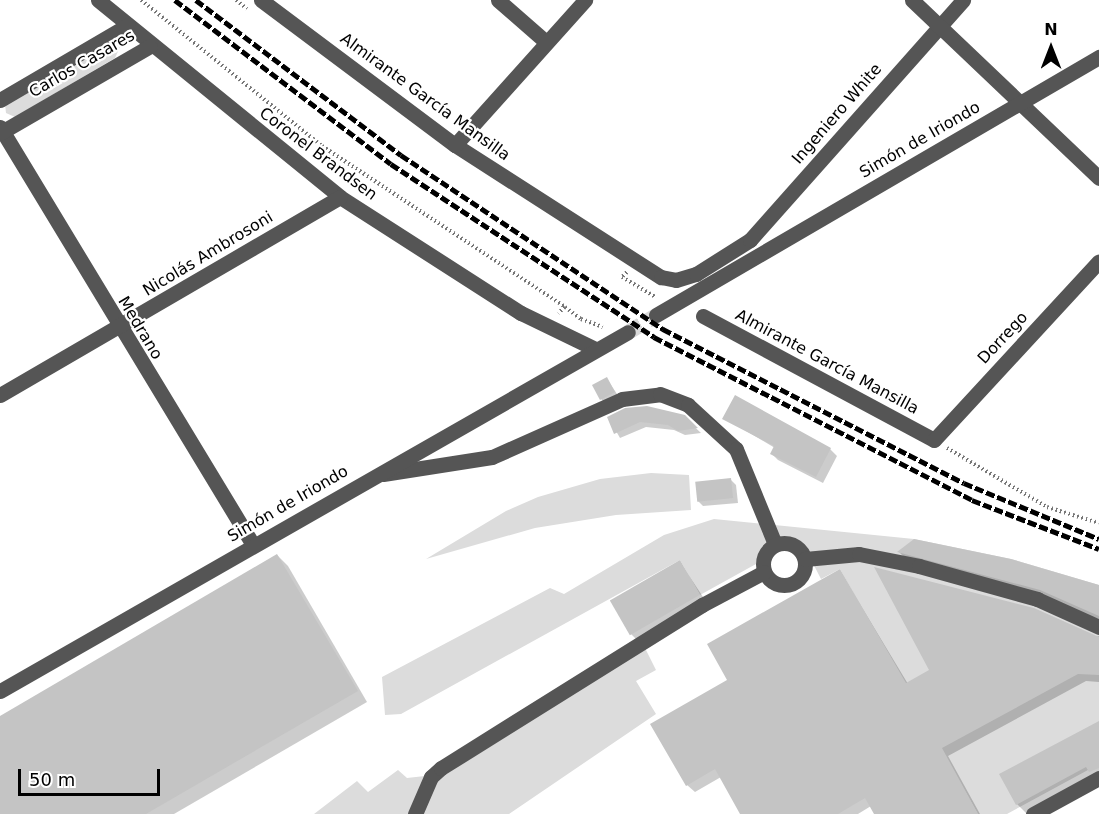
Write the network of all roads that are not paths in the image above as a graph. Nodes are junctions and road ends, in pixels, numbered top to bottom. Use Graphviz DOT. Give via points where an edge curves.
graph roads {
  1 [pos="98,0"];
  2 [pos="261,0"];
  3 [pos="498,0"];
  4 [pos="585,0"];
  5 [pos="912,0"];
  6 [pos="963,0"];
  7 [pos="128,26"];
  8 [pos="939,26"];
  9 [pos="546,42"];
  10 [pos="150,46"];
  11 [pos="1099,57"];
  12 [pos="0,100"];
  13 [pos="1020,103"];
  14 [pos="1,130"];
  15 [pos="454,145"];
  16 [pos="1099,177"];
  17 [pos="340,197"];
  18 [pos="750,240"];
  19 [pos="758,255"];
  20 [pos="1099,261"];
  21 [pos="656,309"];
  22 [pos="703,316"];
  23 [pos="119,328"];
  24 [pos="628,332"];
  25 [pos="595,349"];
  26 [pos="0,395"];
  27 [pos="933,440"];
  28 [pos="374,475"];
  29 [pos="775,544"];
  30 [pos="252,545"];
  31 [pos="805,559"];
  32 [pos="764,572"];
  33 [pos="1099,627"];
  34 [pos="2,684"];
  35 [pos="1099,778"];
  36 [pos="415,814"];
  37 [pos="1033,814"];
  1 -- 7 [label="street, Coronel Brandsen"];
  2 -- 15 [label="street, Almirante García Mansilla"];
  3 -- 9 [label="street"];
  4 -- 9 [label="street"];
  5 -- 8 [label="street"];
  6 -- 8 [label="street, Ingeniero White"];
  7 -- 10 [label="street, Coronel Brandsen"];
  7 -- 12 [label="street, Carlos Casares"];
  8 -- 13 [label="street"];
  8 -- 18 [label="street, Ingeniero White"];
  9 -- 15 [label="street"];
  10 -- 14 [label="street, Carlos Casares"];
  10 -- 17 [label="street, Coronel Brandsen"];
  11 -- 13 [label="street, Simón de Iriondo"];
  13 -- 16 [label="street"];
  13 -- 19 [label="street, Simón de Iriondo"];
  14 -- 23 [label="street, Medrano"];
  15 -- 18 [label="street, Almirante García Mansilla" via="661,277 676,280 696,274"];
  17 -- 23 [label="street, Nicolás Ambrosoni"];
  17 -- 25 [label="street, Coronel Brandsen" via="544,324"];
  18 -- 19 [label="street"];
  19 -- 21 [label="street, Simón de Iriondo"];
  20 -- 27 [label="street, Dorrego"];
  22 -- 27 [label="street, Almirante García Mansilla"];
  23 -- 26 [label="street, Nicolás Ambrosoni"];
  23 -- 30 [label="street, Medrano"];
  24 -- 25 [label="street, Simón de Iriondo"];
  25 -- 28 [label="street, Simón de Iriondo"];
  28 -- 29 [label="street" via="492,457 622,399 660,394 688,405 736,449"];
  28 -- 30 [label="street, Simón de Iriondo"];
  29 -- 31 [label="street" via="796,547"];
  29 -- 32 [label="street" via="763,559"];
  30 -- 34 [label="street, Simón de Iriondo"];
  31 -- 32 [label="street" via="804,573 787,586 773,583"];
  31 -- 33 [label="street" via="859,554 919,566 1037,599"];
  32 -- 36 [label="street" via="702,605 441,768 431,777"];
  35 -- 37 [label="street"];
}
